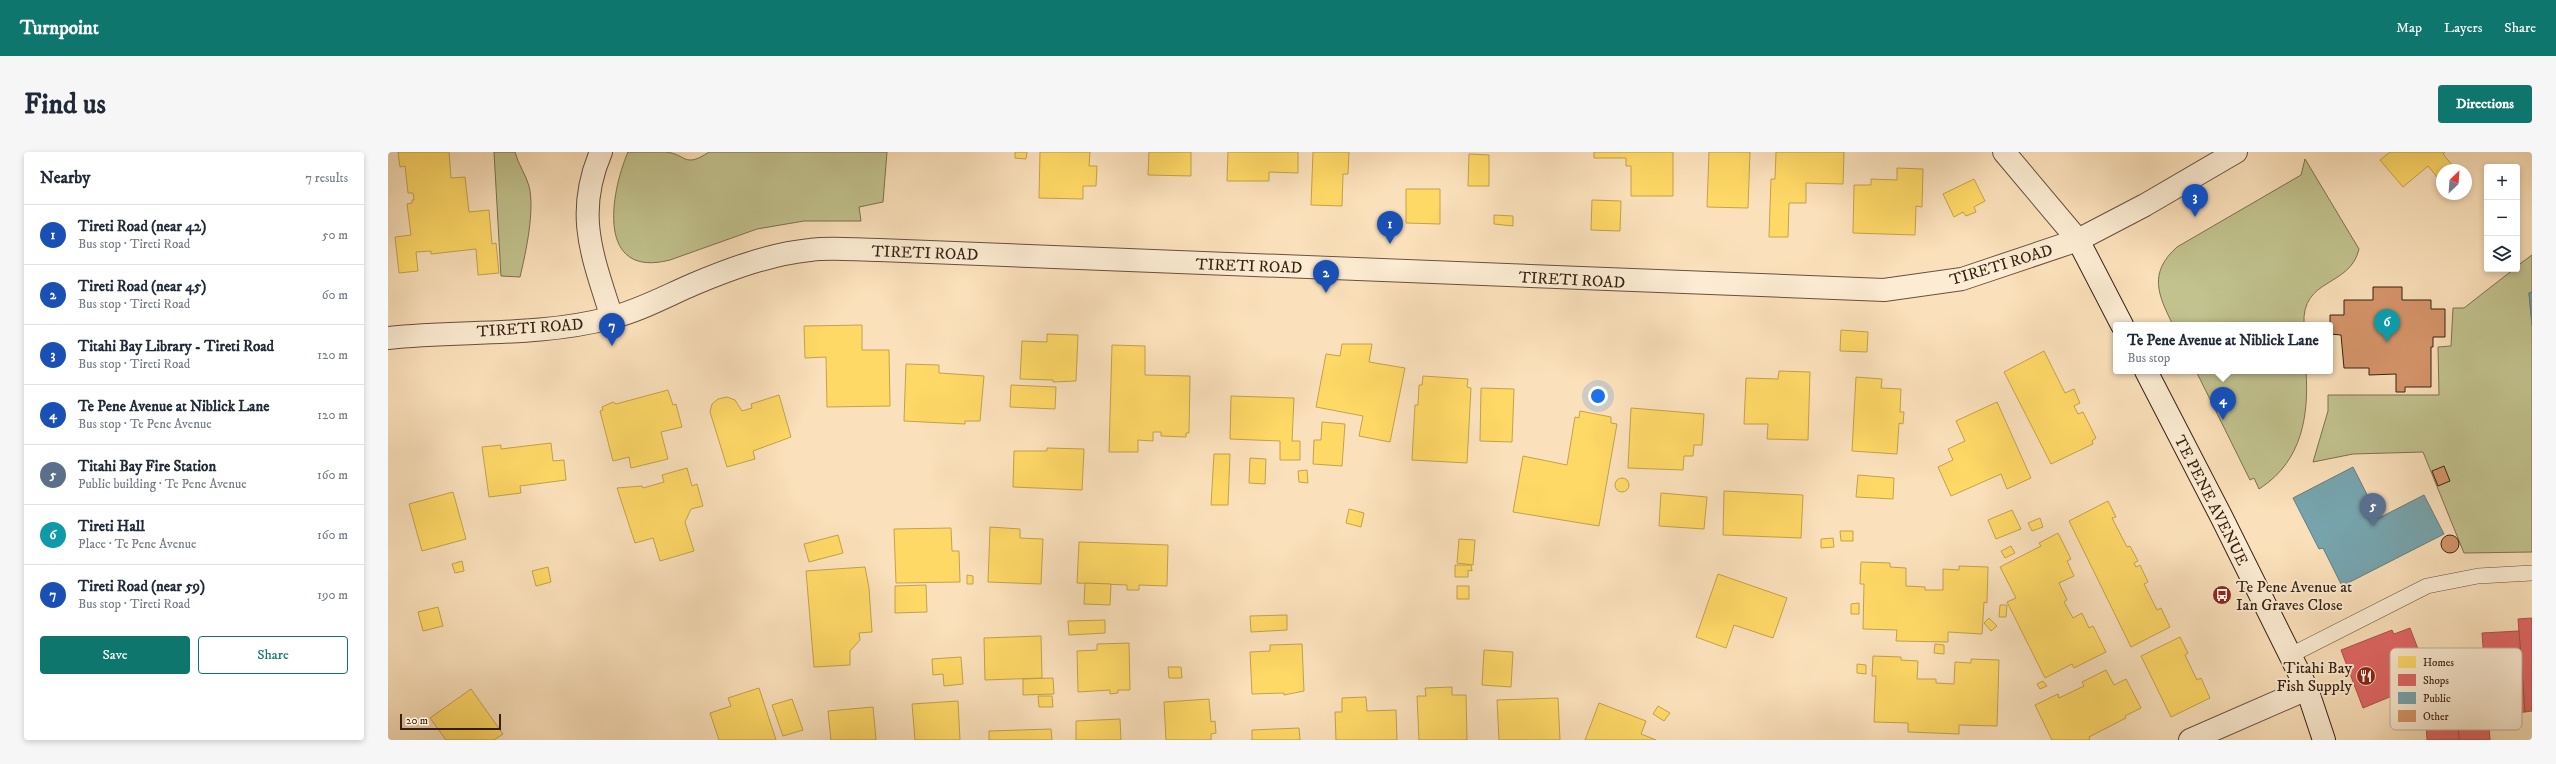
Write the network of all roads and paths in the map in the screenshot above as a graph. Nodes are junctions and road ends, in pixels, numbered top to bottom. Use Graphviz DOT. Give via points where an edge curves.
graph roads {
  1 [pos="601,152"];
  2 [pos="2004,152"];
  3 [pos="2236,152"];
  4 [pos="2078,240"];
  5 [pos="612,318"];
  6 [pos="2120,322"];
  7 [pos="388,338"];
  8 [pos="2148,374"];
  9 [pos="2532,573"];
  10 [pos="2289,656"];
  11 [pos="2307,689"];
  12 [pos="2190,740"];
  13 [pos="2324,740"];
  1 -- 5 [label="street" via="591,181 586,222"];
  2 -- 4 [label="street"];
  3 -- 4 [label="street, TIRETI ROAD" via="2145,205"];
  4 -- 5 [label="street, TIRETI ROAD" via="1962,279 1884,290 879,250 810,250 731,270"];
  4 -- 6 [label="street"];
  5 -- 7 [label="street, TIRETI ROAD" via="558,328"];
  8 -- 10 [label="street, TE PENE AVENUE"];
  9 -- 10 [label="lane" via="2478,576 2428,586"];
  10 -- 11 [label="street, TE PENE AVENUE"];
  11 -- 12 [label="street"];
  11 -- 13 [label="street, TE PENE AVENUE"];
}
